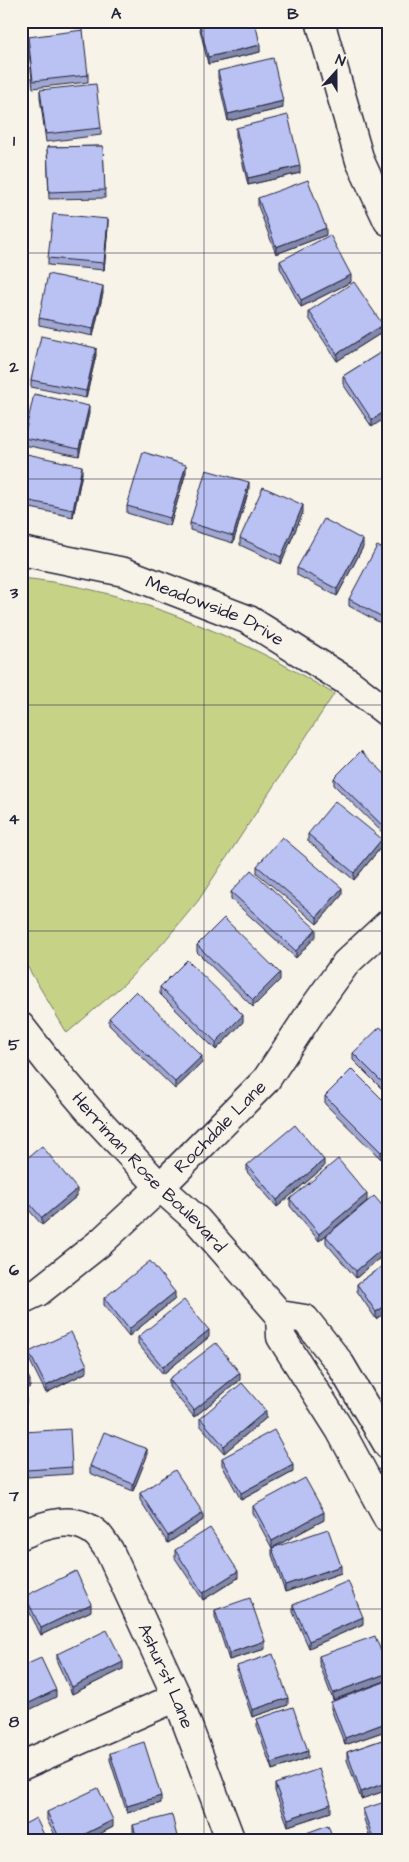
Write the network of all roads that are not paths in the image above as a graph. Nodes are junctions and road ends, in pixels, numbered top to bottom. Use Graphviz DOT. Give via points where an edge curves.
graph roads {
  1 [pos="320,21"];
  2 [pos="388,221"];
  3 [pos="21,551"];
  4 [pos="388,713"];
  5 [pos="388,924"];
  6 [pos="21,1027"];
  7 [pos="160,1187"];
  8 [pos="21,1300"];
  9 [pos="280,1315"];
  10 [pos="388,1445"];
  11 [pos="388,1519"];
  12 [pos="21,1535"];
  13 [pos="177,1697"];
  14 [pos="21,1766"];
  15 [pos="231,1841"];
  1 -- 2 [label="street" via="360,161"];
  3 -- 4 [label="street, Meadowside Drive" via="124,572 249,620 348,682"];
  5 -- 7 [label="street, Rochdale Lane" via="346,963 266,1080"];
  6 -- 7 [label="street, Herriman Rose Boulevard" via="90,1111"];
  7 -- 8 [label="street, Rochdale Lane" via="101,1242 38,1292"];
  7 -- 9 [label="street, Herriman Rose Boulevard" via="198,1220"];
  9 -- 10 [label="street" via="306,1319 339,1362"];
  9 -- 11 [label="street" via="281,1337 340,1430"];
  12 -- 13 [label="street, Ashurst Lane" via="63,1522 81,1524 97,1534 109,1550"];
  13 -- 14 [label="street"];
  13 -- 15 [label="street, Ashurst Lane"];
}
